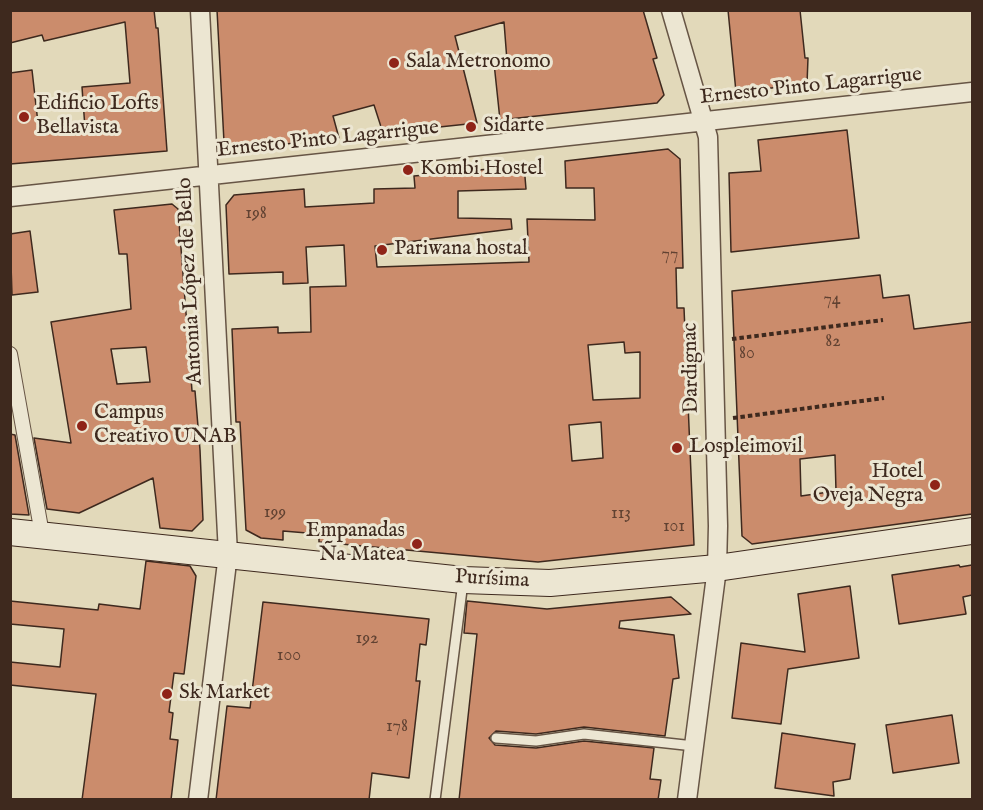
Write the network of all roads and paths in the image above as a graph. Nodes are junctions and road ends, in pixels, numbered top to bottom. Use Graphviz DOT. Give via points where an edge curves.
graph roads {
  1 [pos="200,10"];
  2 [pos="671,10"];
  3 [pos="972,92"];
  4 [pos="705,121"];
  5 [pos="209,175"];
  6 [pos="10,197"];
  7 [pos="883,320"];
  8 [pos="735,338"];
  9 [pos="10,354"];
  10 [pos="884,399"];
  11 [pos="736,418"];
  12 [pos="972,531"];
  13 [pos="10,532"];
  14 [pos="42,534"];
  15 [pos="228,554"];
  16 [pos="717,568"];
  17 [pos="463,580"];
  18 [pos="496,738"];
  19 [pos="694,746"];
  20 [pos="198,800"];
  21 [pos="435,800"];
  22 [pos="687,800"];
  1 -- 5 [label="street, Antonia López de Bello"];
  2 -- 4 [label="street, Dardignac"];
  3 -- 4 [label="street, Ernesto Pinto Lagarrigue"];
  4 -- 5 [label="street, Ernesto Pinto Lagarrigue"];
  4 -- 16 [label="street, Dardignac"];
  5 -- 6 [label="street, Ernesto Pinto Lagarrigue"];
  5 -- 15 [label="street, Antonia López de Bello"];
  7 -- 8 [label="path"];
  9 -- 14 [label="street"];
  10 -- 11 [label="path"];
  12 -- 16 [label="main road, Purísima"];
  13 -- 14 [label="main road, Purísima"];
  14 -- 15 [label="main road, Purísima"];
  15 -- 17 [label="main road, Purísima"];
  15 -- 20 [label="street, Antonia López de Bello"];
  16 -- 17 [label="main road, Purísima" via="550,583"];
  16 -- 19 [label="street, Dardignac"];
  17 -- 21 [label="lane"];
  18 -- 19 [label="lane" via="536,741 584,734"];
  19 -- 22 [label="street, Dardignac"];
}
